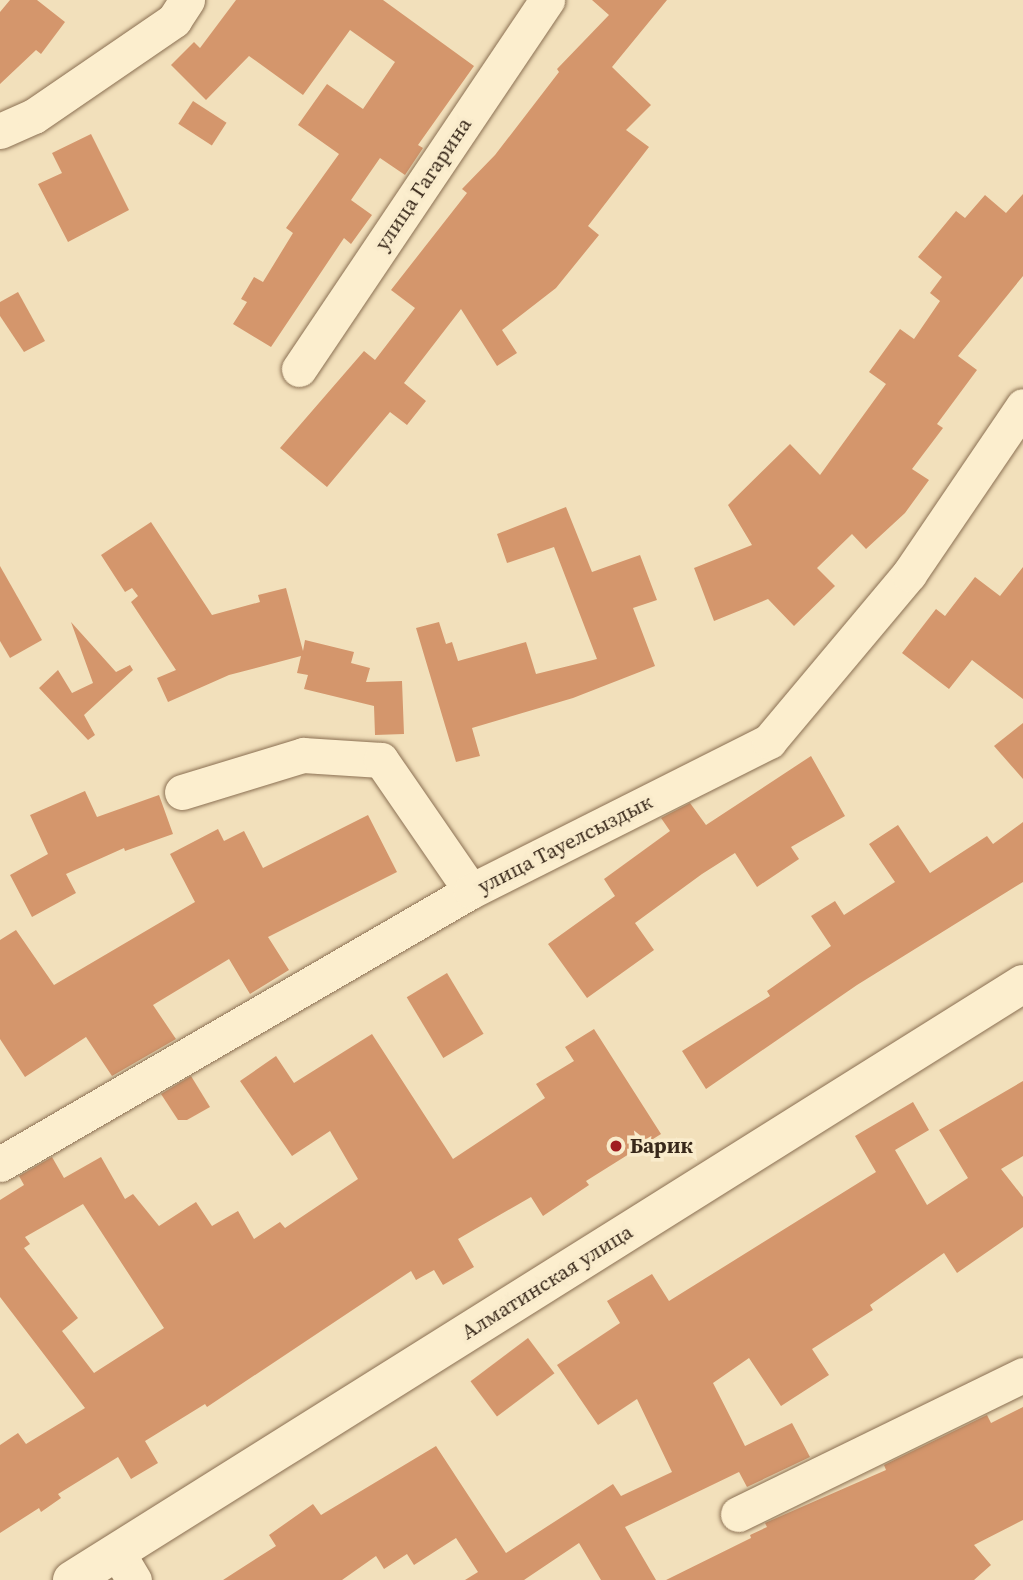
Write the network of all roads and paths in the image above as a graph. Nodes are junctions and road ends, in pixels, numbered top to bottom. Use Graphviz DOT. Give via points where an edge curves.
graph roads {
  1 [pos="187,0"];
  2 [pos="547,0"];
  3 [pos="0,131"];
  4 [pos="299,369"];
  5 [pos="1023,406"];
  6 [pos="181,792"];
  7 [pos="471,891"];
  8 [pos="1023,984"];
  9 [pos="0,1164"];
  10 [pos="1023,1375"];
  11 [pos="738,1514"];
  12 [pos="125,1566"];
  13 [pos="72,1580"];
  1 -- 3 [label="street" via="174,20 34,116"];
  2 -- 4 [label="street, улица Гагарина"];
  5 -- 7 [label="street, улица Тауелсыздык" via="909,573 769,741"];
  6 -- 7 [label="street" via="303,755 381,760"];
  7 -- 9 [label="street, улица Тауелсыздык"];
  8 -- 12 [label="main road, Алматинская улица"];
  10 -- 11 [label="street"];
  12 -- 13 [label="main road, Алматинская улица"];
}
